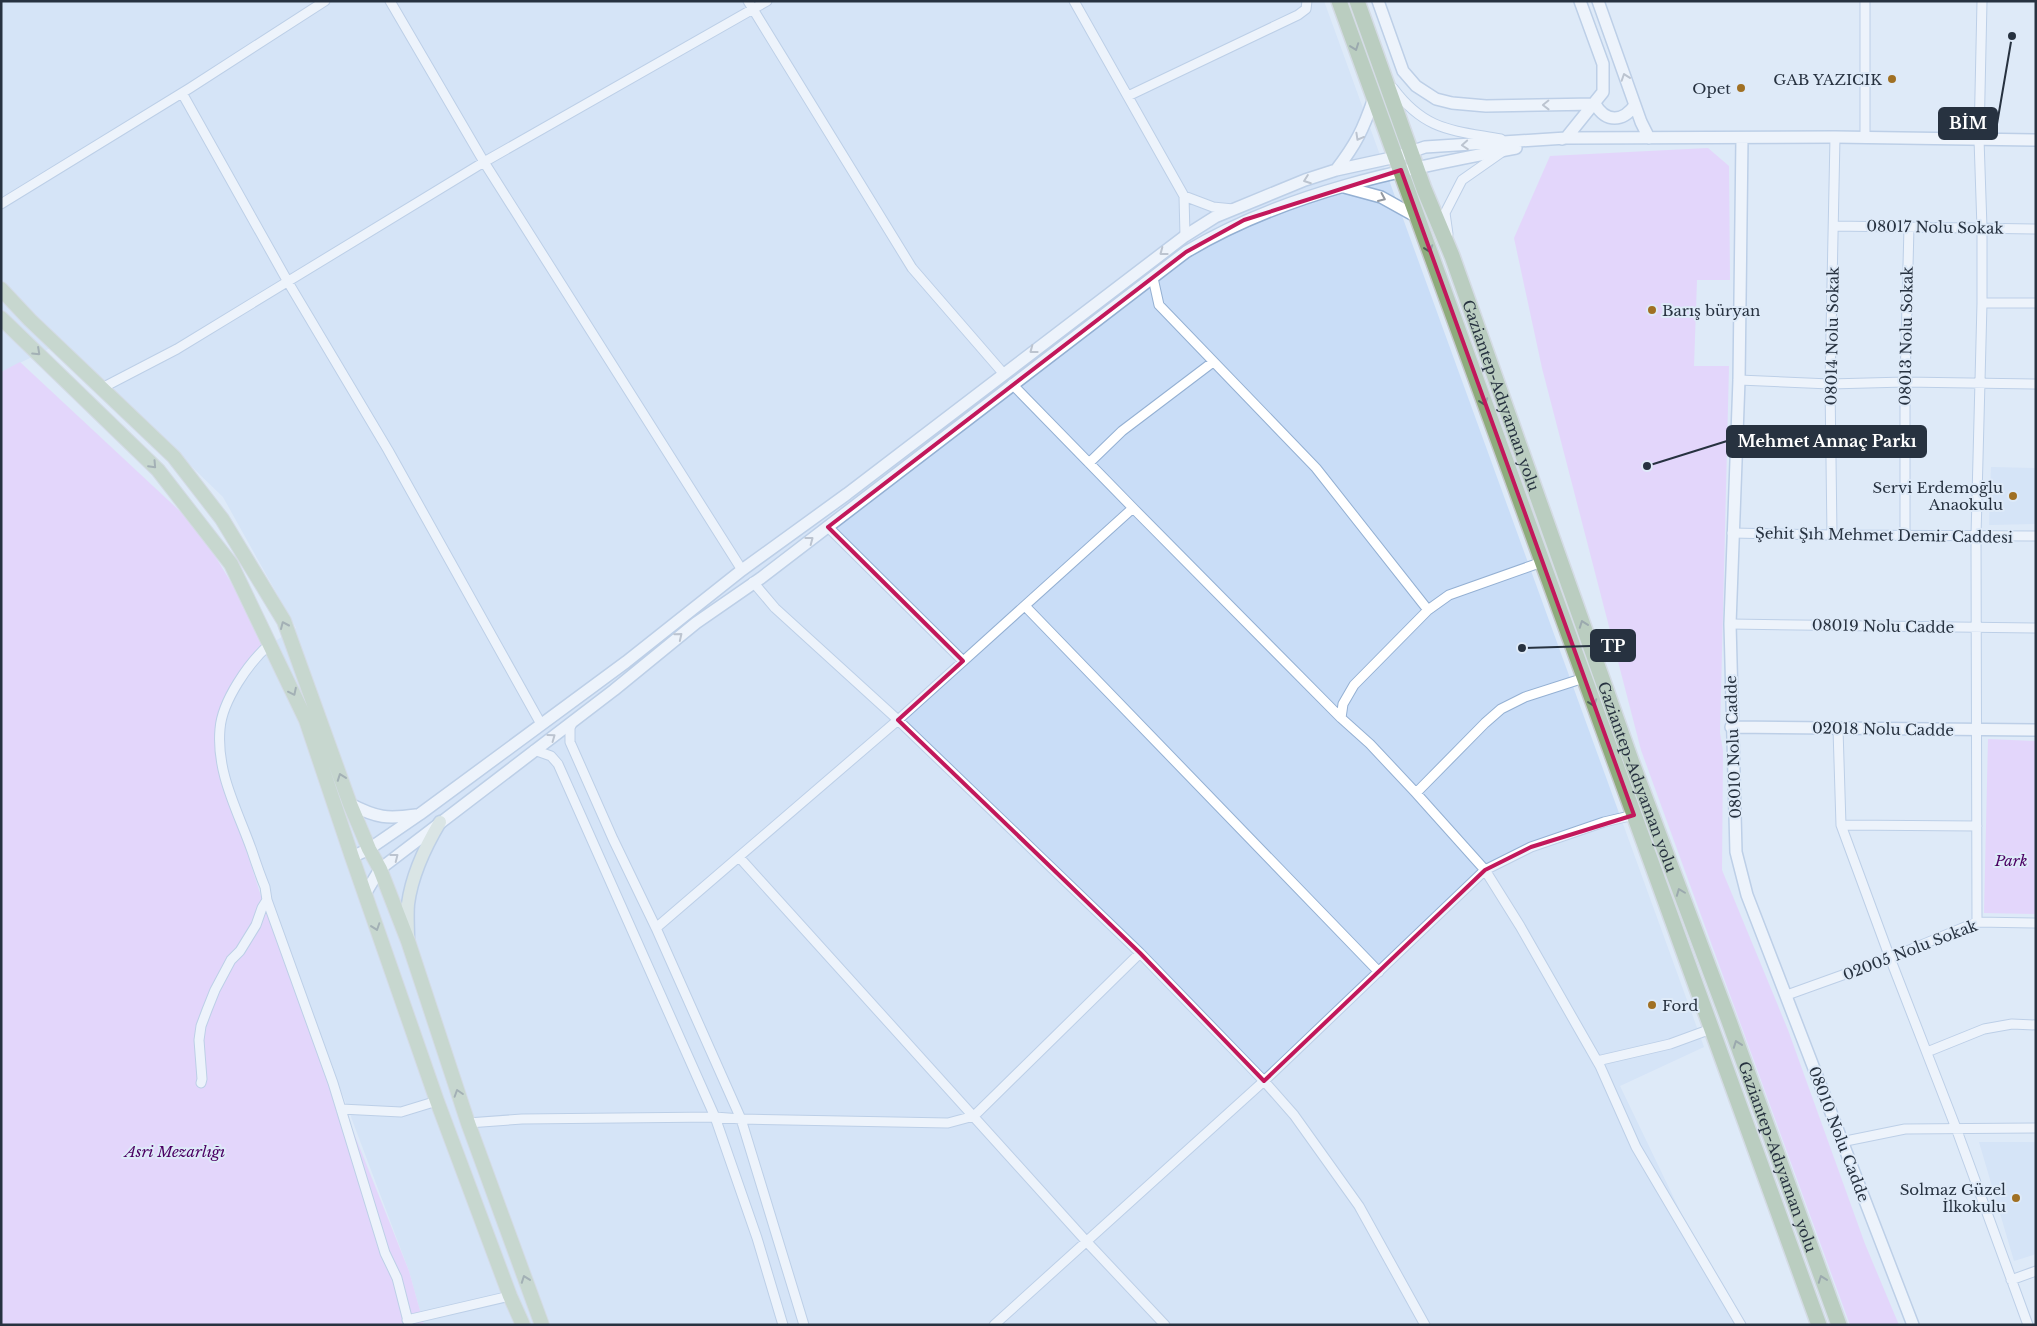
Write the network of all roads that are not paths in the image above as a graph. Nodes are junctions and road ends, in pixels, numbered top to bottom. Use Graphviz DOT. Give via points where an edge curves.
graph roads {
  1 [pos="325,1"];
  2 [pos="390,1"];
  3 [pos="767,1"];
  4 [pos="1074,1"];
  5 [pos="1307,1"];
  6 [pos="1339,1"];
  7 [pos="1357,1"];
  8 [pos="1378,1"];
  9 [pos="1580,1"];
  10 [pos="1598,1"];
  11 [pos="1865,1"];
  12 [pos="1982,1"];
  13 [pos="750,5"];
  14 [pos="1384,77"];
  15 [pos="182,93"];
  16 [pos="1128,96"];
  17 [pos="1374,98"];
  18 [pos="1595,104"];
  19 [pos="1635,105"];
  20 [pos="1835,137"];
  21 [pos="1566,138"];
  22 [pos="1649,138"];
  23 [pos="1742,138"];
  24 [pos="1865,138"];
  25 [pos="1979,140"];
  26 [pos="2036,140"];
  27 [pos="1516,142"];
  28 [pos="1506,150"];
  29 [pos="1411,152"];
  30 [pos="484,162"];
  31 [pos="1398,163"];
  32 [pos="1416,167"];
  33 [pos="1336,170"];
  34 [pos="1344,187"];
  35 [pos="1184,196"];
  36 [pos="1,204"];
  37 [pos="1233,209"];
  38 [pos="1417,217"];
  39 [pos="1834,226"];
  40 [pos="1908,227"];
  41 [pos="1982,228"];
  42 [pos="2036,229"];
  43 [pos="1185,236"];
  44 [pos="1452,256"];
  45 [pos="1153,278"];
  46 [pos="288,282"];
  47 [pos="1,289"];
  48 [pos="1982,303"];
  49 [pos="2036,303"];
  50 [pos="1,318"];
  51 [pos="1213,362"];
  52 [pos="1003,373"];
  53 [pos="1739,380"];
  54 [pos="1905,382"];
  55 [pos="1012,384"];
  56 [pos="1830,384"];
  57 [pos="1979,384"];
  58 [pos="2036,384"];
  59 [pos="102,388"];
  60 [pos="1089,463"];
  61 [pos="1133,508"];
  62 [pos="828,527"];
  63 [pos="1732,533"];
  64 [pos="1905,535"];
  65 [pos="1832,536"];
  66 [pos="1976,536"];
  67 [pos="2036,536"];
  68 [pos="1542,562"];
  69 [pos="742,570"];
  70 [pos="753,582"];
  71 [pos="1025,606"];
  72 [pos="1428,610"];
  73 [pos="1730,624"];
  74 [pos="1977,627"];
  75 [pos="2036,628"];
  76 [pos="270,644"];
  77 [pos="963,661"];
  78 [pos="1584,678"];
  79 [pos="1341,718"];
  80 [pos="898,720"];
  81 [pos="573,721"];
  82 [pos="541,724"];
  83 [pos="1731,727"];
  84 [pos="1838,729"];
  85 [pos="1977,730"];
  86 [pos="2036,730"];
  87 [pos="534,750"];
  88 [pos="1416,793"];
  89 [pos="350,804"];
  90 [pos="420,814"];
  91 [pos="1634,815"];
  92 [pos="440,822"];
  93 [pos="1841,825"];
  94 [pos="1977,826"];
  95 [pos="369,849"];
  96 [pos="739,857"];
  97 [pos="352,858"];
  98 [pos="380,869"];
  99 [pos="1485,870"];
  100 [pos="365,894"];
  101 [pos="267,900"];
  102 [pos="1978,922"];
  103 [pos="2036,923"];
  104 [pos="656,928"];
  105 [pos="408,941"];
  106 [pos="1140,953"];
  107 [pos="1890,958"];
  108 [pos="1379,972"];
  109 [pos="1787,995"];
  110 [pos="2036,1025"];
  111 [pos="1711,1029"];
  112 [pos="1927,1052"];
  113 [pos="1597,1060"];
  114 [pos="1264,1080"];
  115 [pos="201,1083"];
  116 [pos="437,1101"];
  117 [pos="341,1109"];
  118 [pos="974,1116"];
  119 [pos="715,1117"];
  120 [pos="741,1119"];
  121 [pos="468,1123"];
  122 [pos="1956,1128"];
  123 [pos="2036,1128"];
  124 [pos="1841,1142"];
  125 [pos="1086,1241"];
  126 [pos="2036,1271"];
  127 [pos="2011,1280"];
  128 [pos="510,1296"];
  129 [pos="408,1322"];
  130 [pos="523,1325"];
  131 [pos="542,1325"];
  132 [pos="783,1325"];
  133 [pos="804,1325"];
  134 [pos="994,1325"];
  135 [pos="1165,1325"];
  136 [pos="1425,1325"];
  137 [pos="1741,1325"];
  138 [pos="1818,1325"];
  139 [pos="1839,1325"];
  140 [pos="1913,1325"];
  141 [pos="2028,1325"];
  1 -- 15 [label="street"];
  2 -- 30 [label="street"];
  3 -- 13 [label="street"];
  4 -- 16 [label="street"];
  5 -- 16 [label="street" via="1306,9 1298,15"];
  6 -- 17 [label="highway, Gaziantep-Adıyaman yolu, one-way"];
  7 -- 14 [label="highway, Gaziantep-Adıyaman yolu"];
  18 -- 8 [label="street, one-way" via="1486,106 1436,99 1416,86 1403,71"];
  9 -- 18 [label="street" via="1603,64 1603,92"];
  19 -- 10 [label="street, one-way"];
  11 -- 24 [label="street"];
  12 -- 25 [label="street"];
  13 -- 30 [label="street"];
  13 -- 52 [label="street" via="912,268"];
  14 -- 27 [label="street" via="1405,105 1424,120 1461,133"];
  14 -- 29 [label="highway, Gaziantep-Adıyaman yolu"];
  15 -- 36 [label="street"];
  15 -- 46 [label="street"];
  16 -- 35 [label="street"];
  17 -- 31 [label="highway, Gaziantep-Adıyaman yolu"];
  17 -- 33 [label="street, one-way" via="1362,131"];
  18 -- 19 [label="street" via="1603,113 1622,118"];
  18 -- 21 [label="street"];
  19 -- 22 [label="street"];
  20 -- 23 [label="street"];
  20 -- 24 [label="street"];
  20 -- 39 [label="street, 08014 Nolu Sokak"];
  21 -- 22 [label="street"];
  21 -- 27 [label="street"];
  21 -- 28 [label="street"];
  22 -- 23 [label="street"];
  23 -- 53 [label="street, 08010 Nolu Cadde"];
  24 -- 25 [label="street"];
  25 -- 26 [label="street"];
  25 -- 41 [label="street"];
  27 -- 29 [label="street, one-way" via="1425,148"];
  28 -- 32 [label="street"];
  28 -- 44 [label="street" via="1462,180 1453,194 1445,213"];
  29 -- 31 [label="street"];
  29 -- 32 [label="highway, Gaziantep-Adıyaman yolu"];
  30 -- 46 [label="street"];
  30 -- 69 [label="street"];
  31 -- 32 [label="street"];
  31 -- 33 [label="street"];
  31 -- 34 [label="street"];
  31 -- 38 [label="highway, Gaziantep-Adıyaman yolu"];
  32 -- 44 [label="highway, Gaziantep-Adıyaman yolu"];
  33 -- 37 [label="street, one-way"];
  34 -- 38 [label="street, one-way" via="1381,197"];
  34 -- 45 [label="street" via="1244,220 1186,252"];
  35 -- 37 [label="street" via="1213,207"];
  35 -- 43 [label="street"];
  37 -- 43 [label="street"];
  38 -- 68 [label="highway, Gaziantep-Adıyaman yolu, one-way"];
  39 -- 40 [label="street, 08017 Nolu Sokak"];
  39 -- 56 [label="street, 08014 Nolu Sokak"];
  40 -- 41 [label="street, 08017 Nolu Sokak"];
  40 -- 54 [label="street, 08013 Nolu Sokak"];
  41 -- 42 [label="street, 08017 Nolu Sokak"];
  41 -- 48 [label="street"];
  43 -- 52 [label="street, one-way"];
  139 -- 44 [label="highway, Gaziantep-Adıyaman yolu, one-way" via="1632,762"];
  45 -- 51 [label="street" via="1159,305"];
  45 -- 55 [label="street"];
  46 -- 59 [label="street" via="177,349"];
  46 -- 82 [label="street" via="388,450"];
  47 -- 59 [label="main road"];
  48 -- 49 [label="street"];
  48 -- 57 [label="street"];
  50 -- 76 [label="main road, one-way" via="158,470 231,564"];
  51 -- 60 [label="street" via="1122,431"];
  51 -- 72 [label="street" via="1316,468"];
  52 -- 69 [label="street" via="847,494"];
  53 -- 56 [label="street"];
  53 -- 63 [label="street, 08010 Nolu Cadde"];
  54 -- 56 [label="street"];
  54 -- 57 [label="street"];
  54 -- 64 [label="street, 08013 Nolu Sokak"];
  55 -- 60 [label="street"];
  55 -- 62 [label="street"];
  56 -- 65 [label="street, 08014 Nolu Sokak"];
  57 -- 58 [label="street"];
  57 -- 66 [label="street"];
  89 -- 59 [label="main road, one-way" via="284,622 222,519 174,457"];
  60 -- 61 [label="street"];
  61 -- 71 [label="street"];
  61 -- 79 [label="street"];
  70 -- 62 [label="street, one-way"];
  62 -- 77 [label="street"];
  63 -- 65 [label="street, Şehit Şıh Mehmet Demir Caddesi"];
  63 -- 73 [label="street, 08010 Nolu Cadde"];
  64 -- 65 [label="street, Şehit Şıh Mehmet Demir Caddesi"];
  64 -- 66 [label="street, Şehit Şıh Mehmet Demir Caddesi"];
  66 -- 67 [label="street, Şehit Şıh Mehmet Demir Caddesi"];
  66 -- 74 [label="street"];
  68 -- 72 [label="street" via="1449,595"];
  68 -- 78 [label="highway, Gaziantep-Adıyaman yolu"];
  69 -- 82 [label="street"];
  70 -- 80 [label="street" via="775,608"];
  81 -- 70 [label="street, one-way" via="696,622"];
  71 -- 77 [label="street"];
  71 -- 108 [label="street"];
  72 -- 79 [label="street" via="1354,685 1343,704"];
  73 -- 74 [label="street, 08019 Nolu Cadde"];
  73 -- 83 [label="street, 08010 Nolu Cadde"];
  74 -- 75 [label="street, 08019 Nolu Cadde"];
  74 -- 85 [label="street"];
  76 -- 97 [label="main road, one-way" via="306,720"];
  76 -- 101 [label="street" via="259,654 227,703 220,729 222,767 265,886"];
  77 -- 80 [label="street"];
  78 -- 88 [label="street" via="1525,697 1501,709"];
  78 -- 91 [label="highway, Gaziantep-Adıyaman yolu, one-way"];
  79 -- 88 [label="street"];
  80 -- 96 [label="street"];
  80 -- 106 [label="street"];
  87 -- 81 [label="street, one-way"];
  81 -- 104 [label="street" via="570,742"];
  82 -- 90 [label="street"];
  83 -- 84 [label="street, 02018 Nolu Cadde"];
  83 -- 109 [label="street, 08010 Nolu Cadde" via="1736,852 1747,895"];
  84 -- 85 [label="street, 02018 Nolu Cadde"];
  84 -- 93 [label="street"];
  85 -- 86 [label="street, 02018 Nolu Cadde"];
  85 -- 94 [label="street"];
  87 -- 92 [label="street"];
  87 -- 119 [label="street" via="551,756 558,764"];
  88 -- 99 [label="street"];
  89 -- 90 [label="street" via="390,818"];
  89 -- 95 [label="main road"];
  90 -- 95 [label="street"];
  91 -- 99 [label="street" via="1531,847"];
  91 -- 111 [label="highway, Gaziantep-Adıyaman yolu"];
  98 -- 92 [label="street, one-way"];
  92 -- 105 [label="main road" via="418,866 408,904"];
  93 -- 94 [label="street"];
  93 -- 107 [label="street"];
  94 -- 102 [label="street"];
  95 -- 97 [label="street"];
  95 -- 98 [label="main road"];
  96 -- 104 [label="street"];
  96 -- 118 [label="street"];
  97 -- 100 [label="main road"];
  98 -- 100 [label="street"];
  98 -- 105 [label="main road"];
  99 -- 108 [label="street"];
  99 -- 113 [label="street"];
  100 -- 116 [label="main road, one-way"];
  101 -- 115 [label="street" via="256,925 231,960 206,1010 199,1040"];
  101 -- 117 [label="street"];
  102 -- 103 [label="street, 02005 Nolu Sokak"];
  102 -- 107 [label="street, 02005 Nolu Sokak"];
  104 -- 120 [label="street"];
  121 -- 105 [label="main road, one-way"];
  106 -- 114 [label="street"];
  106 -- 118 [label="street"];
  107 -- 109 [label="street, 02005 Nolu Sokak"];
  107 -- 112 [label="street"];
  108 -- 114 [label="street"];
  109 -- 124 [label="street, 08010 Nolu Cadde"];
  110 -- 112 [label="street" via="2012,1024 1984,1029"];
  111 -- 113 [label="street" via="1670,1044"];
  111 -- 138 [label="highway, Gaziantep-Adıyaman yolu"];
  112 -- 122 [label="street"];
  113 -- 137 [label="street" via="1636,1147"];
  114 -- 125 [label="street"];
  114 -- 136 [label="street" via="1294,1114 1359,1206"];
  116 -- 117 [label="street" via="401,1112"];
  116 -- 128 [label="main road"];
  117 -- 129 [label="street" via="385,1253 397,1278"];
  118 -- 120 [label="street" via="948,1123"];
  118 -- 125 [label="street"];
  119 -- 120 [label="street"];
  119 -- 121 [label="street" via="522,1119"];
  119 -- 132 [label="street"];
  120 -- 133 [label="street"];
  131 -- 121 [label="main road, one-way"];
  122 -- 123 [label="street"];
  122 -- 124 [label="street" via="1905,1129"];
  122 -- 127 [label="street"];
  124 -- 140 [label="street, 08010 Nolu Cadde"];
  125 -- 134 [label="street"];
  125 -- 135 [label="street"];
  126 -- 127 [label="street"];
  127 -- 141 [label="street"];
  128 -- 129 [label="street"];
  128 -- 130 [label="main road"];
}
